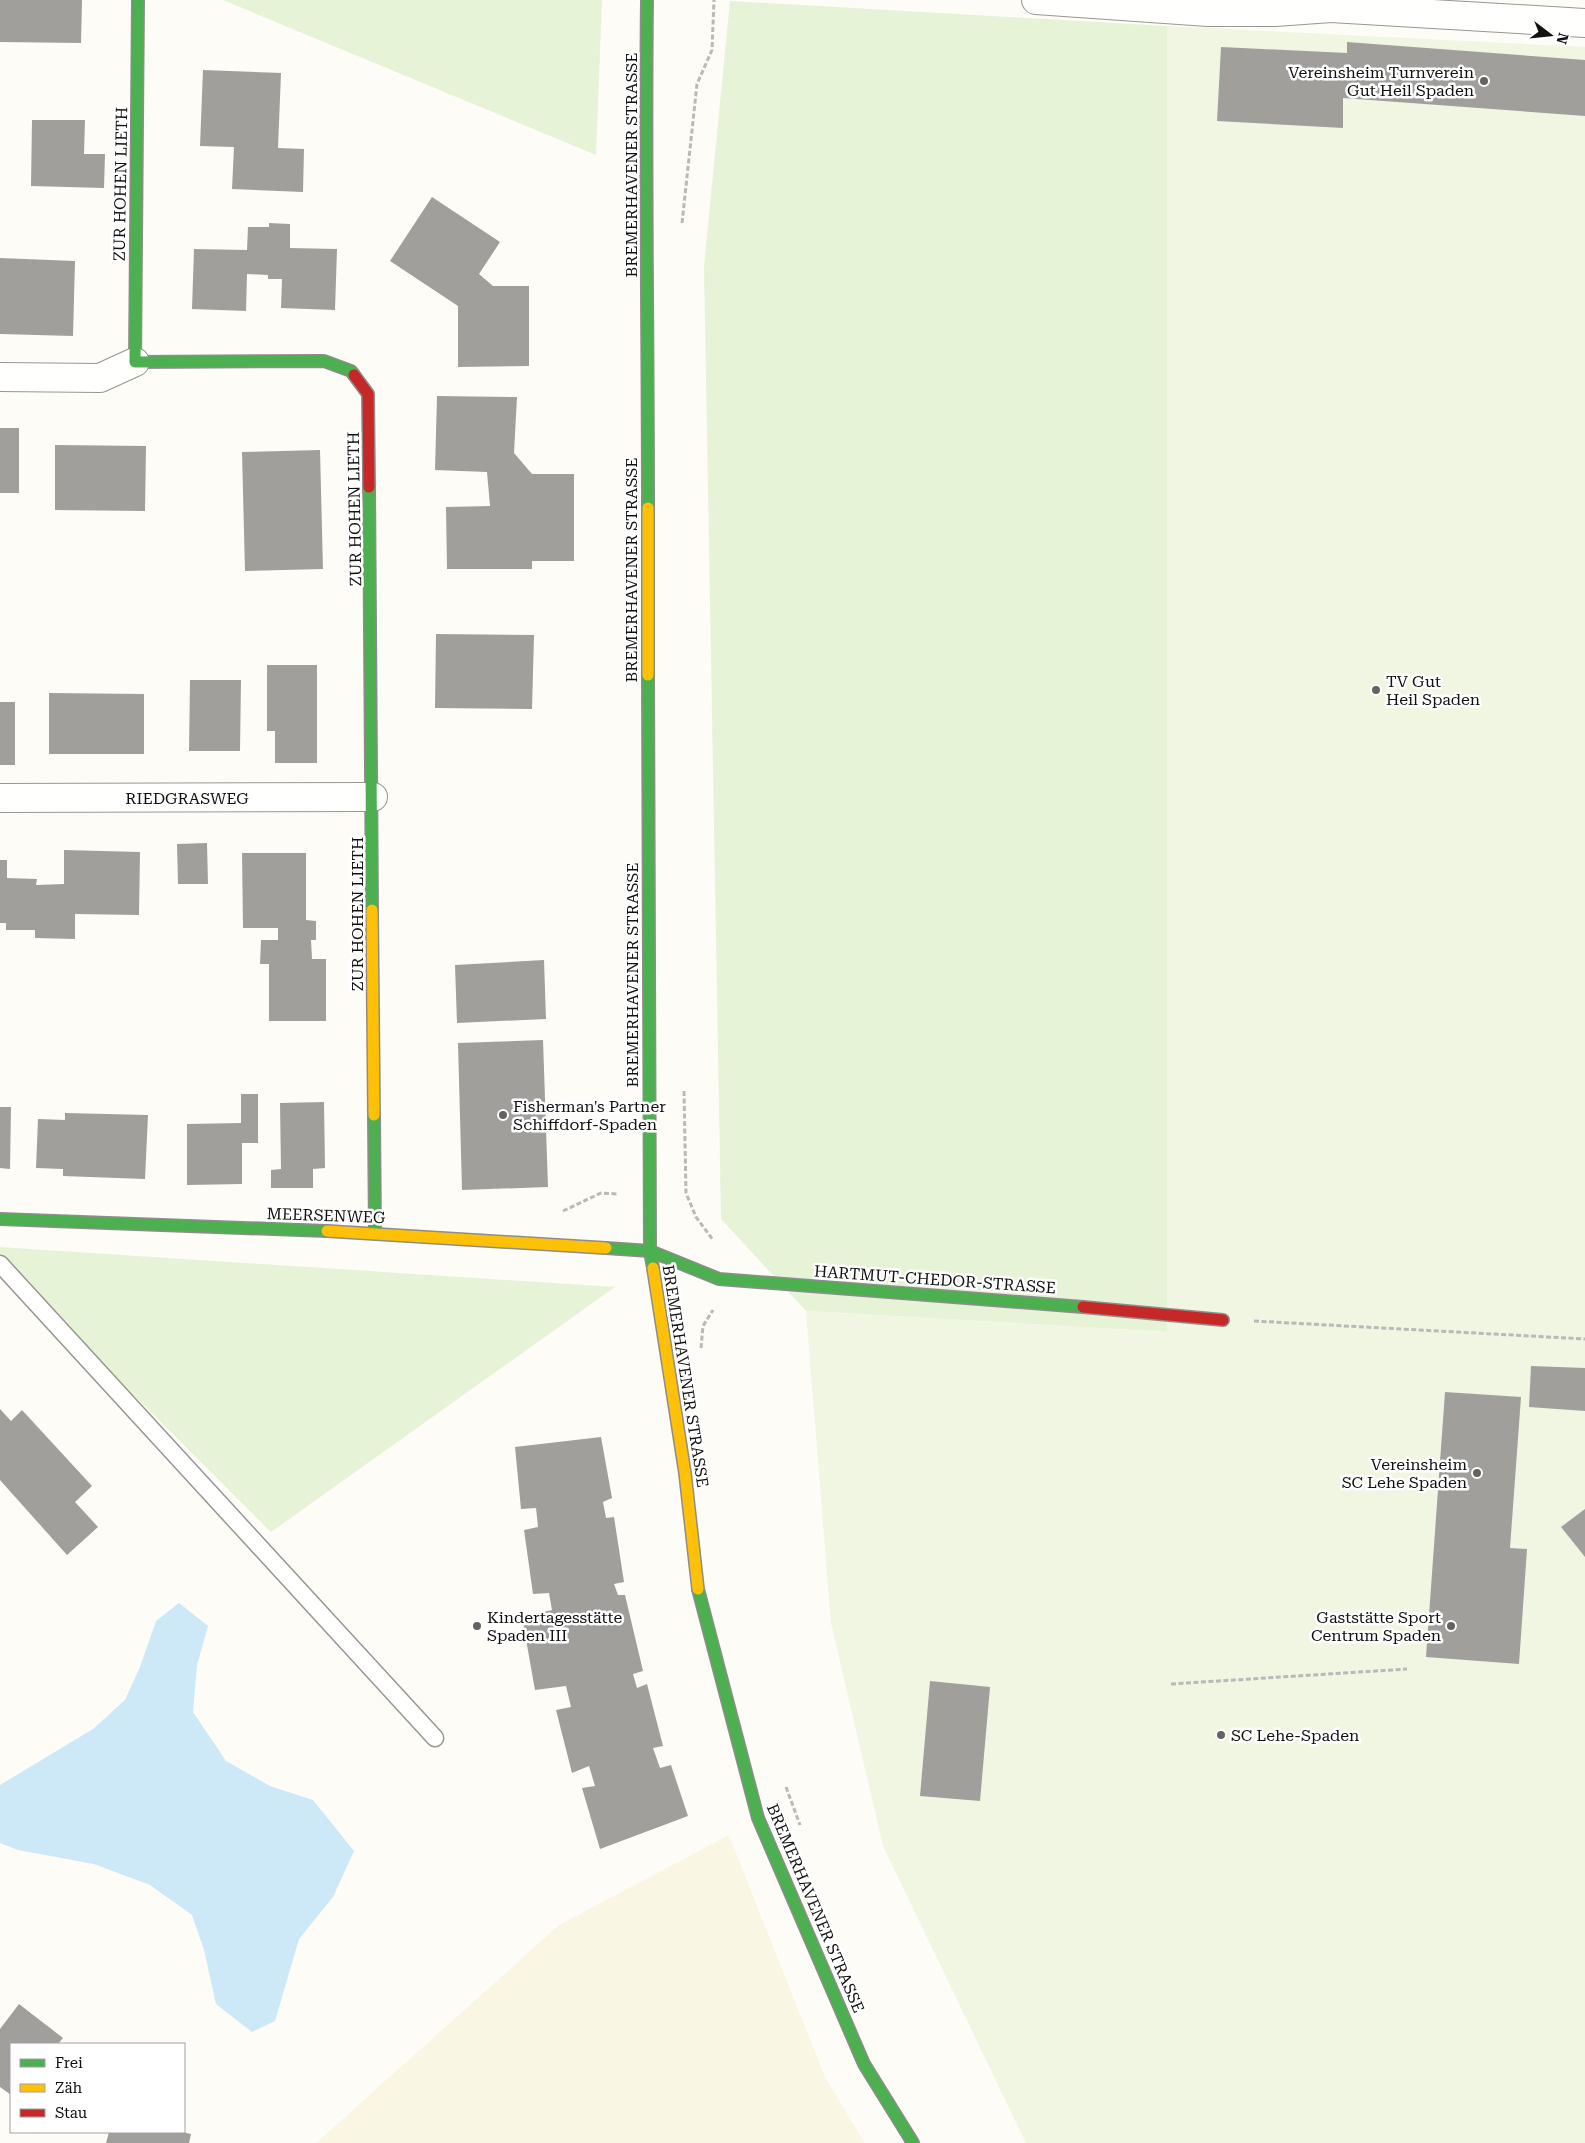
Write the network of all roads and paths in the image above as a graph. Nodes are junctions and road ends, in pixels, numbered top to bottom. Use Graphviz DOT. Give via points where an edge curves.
graph roads {
  1 [pos="138,0"];
  2 [pos="647,0"];
  3 [pos="714,0"];
  4 [pos="1036,0"];
  5 [pos="1585,23"];
  6 [pos="681,232"];
  7 [pos="134,362"];
  8 [pos="0,377"];
  9 [pos="373,797"];
  10 [pos="0,798"];
  11 [pos="684,1084"];
  12 [pos="686,1193"];
  13 [pos="650,1194"];
  14 [pos="557,1214"];
  15 [pos="0,1219"];
  16 [pos="375,1233"];
  17 [pos="650,1251"];
  18 [pos="0,1264"];
  19 [pos="718,1279"];
  20 [pos="1224,1320"];
  21 [pos="1585,1339"];
  22 [pos="700,1353"];
  23 [pos="1407,1669"];
  24 [pos="1171,1684"];
  25 [pos="435,1738"];
  26 [pos="783,1779"];
  27 [pos="800,1826"];
  28 [pos="913,2143"];
  1 -- 7 [label="street, ZUR HOHEN LIETH"];
  2 -- 13 [label="street, BREMERHAVENER STRASSE"];
  3 -- 6 [label="path" via="712,50 697,84"];
  4 -- 5 [label="street" via="1208,12 1331,8"];
  7 -- 8 [label="street" via="100,378"];
  7 -- 9 [label="street, ZUR HOHEN LIETH" via="324,361 351,372 368,394"];
  9 -- 10 [label="street, RIEDGRASWEG"];
  9 -- 16 [label="street, ZUR HOHEN LIETH"];
  11 -- 12 [label="path"];
  12 -- 13 [label="path"];
  12 -- 19 [label="path" via="696,1216 719,1247"];
  13 -- 14 [label="path" via="601,1194"];
  13 -- 17 [label="street, BREMERHAVENER STRASSE"];
  15 -- 16 [label="street, MEERSENWEG"];
  16 -- 17 [label="street, MEERSENWEG"];
  17 -- 19 [label="street, HARTMUT-CHEDOR-STRASSE"];
  17 -- 28 [label="street, BREMERHAVENER STRASSE" via="685,1473 699,1600 758,1818 864,2064"];
  18 -- 25 [label="lane"];
  19 -- 20 [label="street, HARTMUT-CHEDOR-STRASSE"];
  19 -- 22 [label="path" via="716,1305 703,1326"];
  20 -- 21 [label="path"];
  23 -- 24 [label="path"];
  26 -- 27 [label="path"];
}
